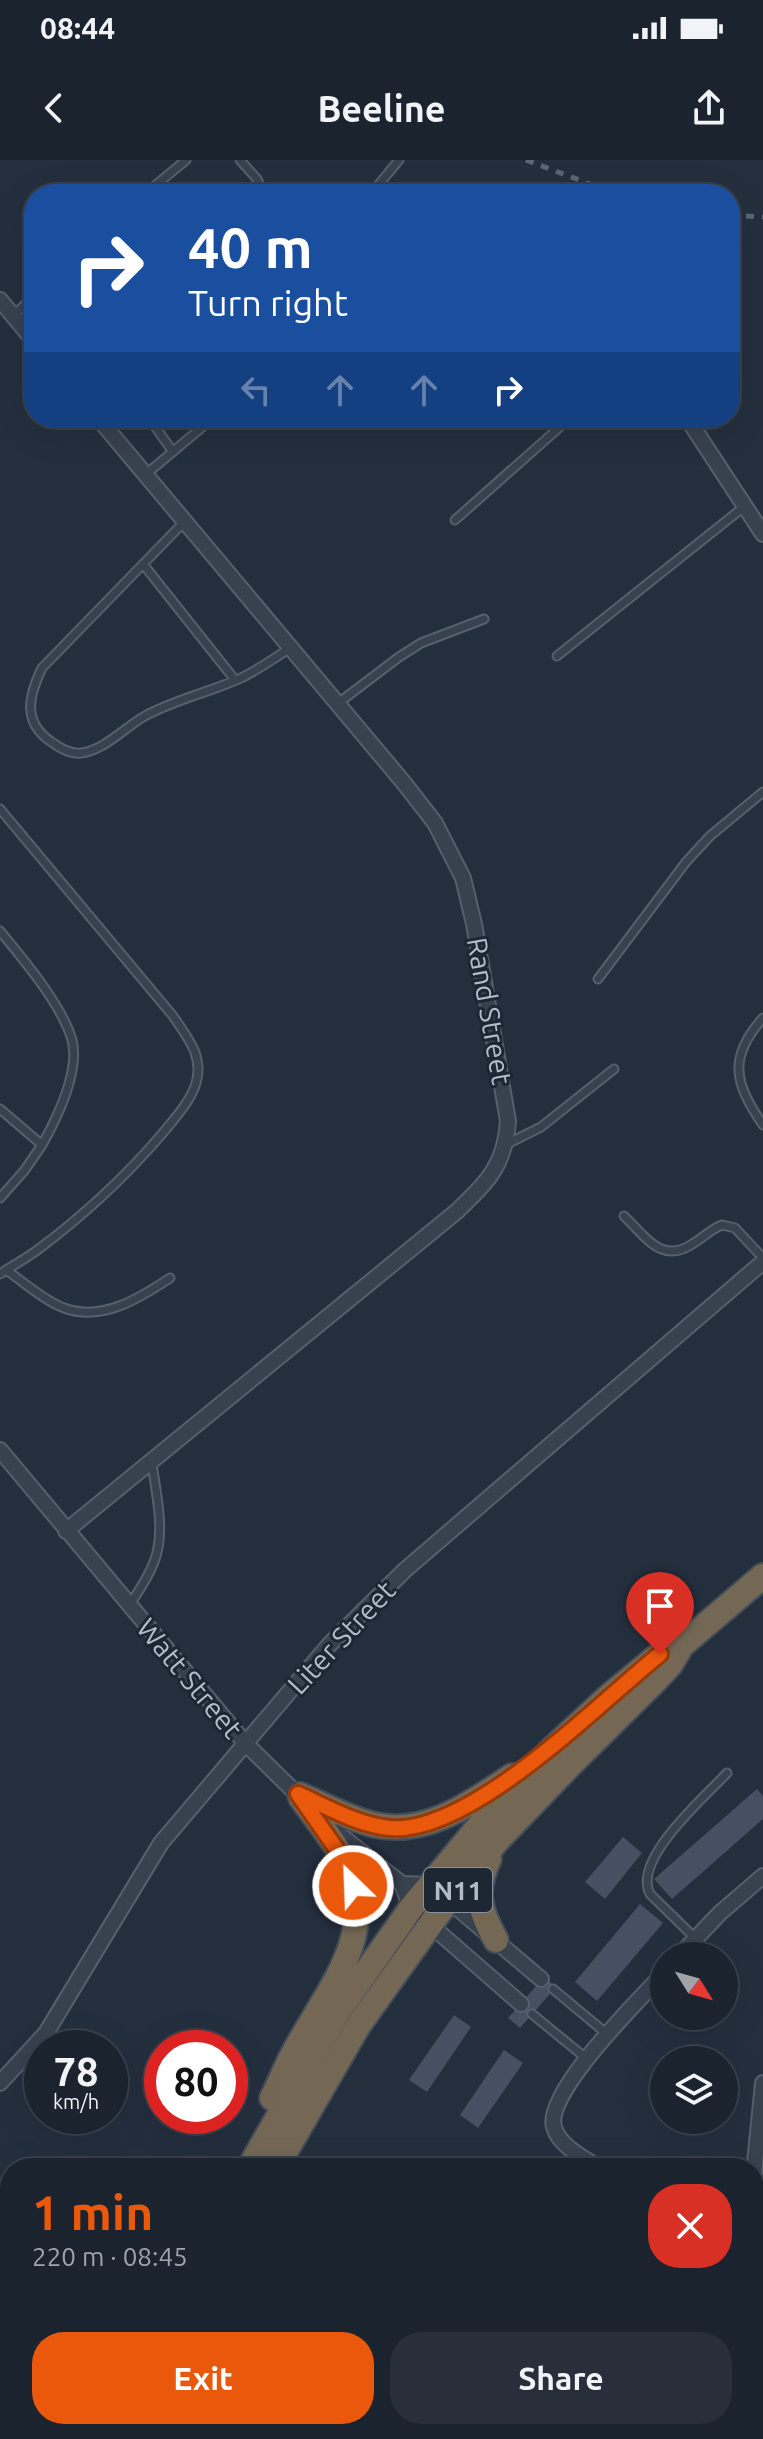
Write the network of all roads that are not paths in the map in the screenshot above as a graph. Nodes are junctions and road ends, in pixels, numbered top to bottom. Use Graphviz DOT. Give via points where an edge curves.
graph roads {
  1 [pos="186,160"];
  2 [pos="240,160"];
  3 [pos="399,160"];
  4 [pos="157,184"];
  5 [pos="259,184"];
  6 [pos="379,184"];
  7 [pos="0,300"];
  8 [pos="24,306"];
  9 [pos="13,316"];
  10 [pos="24,329"];
  11 [pos="106,428"];
  12 [pos="156,428"];
  13 [pos="201,428"];
  14 [pos="559,428"];
  15 [pos="694,428"];
  16 [pos="173,452"];
  17 [pos="145,475"];
  18 [pos="745,506"];
  19 [pos="455,520"];
  20 [pos="184,522"];
  21 [pos="763,534"];
  22 [pos="143,564"];
  23 [pos="484,619"];
  24 [pos="290,648"];
  25 [pos="557,656"];
  26 [pos="235,680"];
  27 [pos="337,704"];
  28 [pos="763,792"];
  29 [pos="0,809"];
  30 [pos="0,931"];
  31 [pos="598,979"];
  32 [pos="763,1018"];
  33 [pos="614,1069"];
  34 [pos="0,1109"];
  35 [pos="763,1125"];
  36 [pos="507,1144"];
  37 [pos="42,1145"];
  38 [pos="0,1198"];
  39 [pos="624,1216"];
  40 [pos="763,1260"];
  41 [pos="3,1272"];
  42 [pos="170,1278"];
  43 [pos="0,1451"];
  44 [pos="152,1461"];
  45 [pos="66,1531"];
  46 [pos="763,1576"];
  47 [pos="129,1606"];
  48 [pos="682,1645"];
  49 [pos="246,1744"];
  50 [pos="553,1748"];
  51 [pos="727,1773"];
  52 [pos="300,1796"];
  53 [pos="496,1842"];
  54 [pos="763,1876"];
  55 [pos="402,1884"];
  56 [pos="430,1885"];
  57 [pos="450,1900"];
  58 [pos="411,1908"];
  59 [pos="430,1926"];
  60 [pos="696,1938"];
  61 [pos="496,1940"];
  62 [pos="692,1942"];
  63 [pos="547,1984"];
  64 [pos="650,1988"];
  65 [pos="526,2009"];
  66 [pos="608,2034"];
  67 [pos="587,2059"];
  68 [pos="0,2083"];
  69 [pos="763,2083"];
  70 [pos="251,2158"];
  71 [pos="254,2158"];
  72 [pos="282,2158"];
  73 [pos="585,2158"];
  74 [pos="756,2158"];
  1 -- 4 [label="lane"];
  2 -- 5 [label="lane"];
  3 -- 6 [label="lane"];
  7 -- 9 [label="street"];
  8 -- 9 [label="lane"];
  9 -- 10 [label="street"];
  11 -- 17 [label="street, Rand Street"];
  12 -- 16 [label="lane"];
  13 -- 16 [label="lane"];
  14 -- 19 [label="lane"];
  15 -- 18 [label="street"];
  16 -- 17 [label="lane"];
  17 -- 20 [label="street, Rand Street"];
  18 -- 21 [label="street"];
  18 -- 25 [label="lane"];
  20 -- 22 [label="lane"];
  20 -- 24 [label="street, Rand Street"];
  22 -- 26 [label="lane"];
  22 -- 26 [label="lane" via="42,668 30,711 39,732 63,750 88,751 146,716"];
  23 -- 27 [label="lane" via="421,643"];
  24 -- 26 [label="lane"];
  24 -- 27 [label="street, Rand Street"];
  27 -- 36 [label="street, Rand Street" via="435,823 463,878 504,1091"];
  28 -- 31 [label="lane" via="686,862"];
  29 -- 41 [label="lane" via="173,1016 196,1053 198,1068 186,1103 116,1184"];
  30 -- 37 [label="lane" via="41,983 72,1040 69,1081"];
  32 -- 35 [label="lane" via="740,1055 739,1076"];
  33 -- 36 [label="lane" via="541,1127"];
  34 -- 37 [label="lane"];
  36 -- 44 [label="street" via="497,1167 456,1212"];
  37 -- 38 [label="lane"];
  39 -- 40 [label="lane" via="666,1252 678,1252 722,1225 735,1228"];
  40 -- 49 [label="street, Liter Street" via="369,1603"];
  41 -- 42 [label="lane" via="77,1311 137,1300"];
  43 -- 45 [label="street, Watt Street"];
  44 -- 45 [label="street"];
  44 -- 47 [label="lane" via="159,1547"];
  45 -- 47 [label="street, Watt Street"];
  46 -- 48 [label="highway, N11"];
  47 -- 49 [label="street, Watt Street"];
  48 -- 50 [label="highway, N11" via="636,1673"];
  48 -- 53 [label="highway, N11" via="654,1682"];
  49 -- 52 [label="street, Watt Street"];
  49 -- 68 [label="street, Liter Street" via="161,1843 46,2033"];
  50 -- 52 [label="highway" via="462,1808 423,1825 373,1824"];
  50 -- 56 [label="highway, N11"];
  51 -- 60 [label="lane" via="671,1832 656,1852 646,1880 650,1894"];
  52 -- 55 [label="street, Watt Street"];
  52 -- 70 [label="highway" via="349,1867 358,1904 357,1933 272,2098"];
  53 -- 57 [label="highway, N11"];
  53 -- 61 [label="highway" via="479,1899"];
  54 -- 60 [label="street"];
  55 -- 56 [label="street"];
  55 -- 58 [label="street"];
  56 -- 57 [label="street"];
  56 -- 58 [label="highway, N11"];
  57 -- 59 [label="highway, N11"];
  57 -- 61 [label="street"];
  58 -- 59 [label="street"];
  58 -- 71 [label="highway, N11" via="338,2012"];
  59 -- 65 [label="street"];
  59 -- 72 [label="highway, N11" via="358,2026"];
  60 -- 62 [label="street"];
  61 -- 63 [label="street"];
  63 -- 66 [label="lane"];
  64 -- 66 [label="street"];
  65 -- 67 [label="lane"];
  66 -- 67 [label="street"];
  67 -- 73 [label="street" via="561,2094 552,2119 561,2140"];
  69 -- 74 [label="street"];
}
